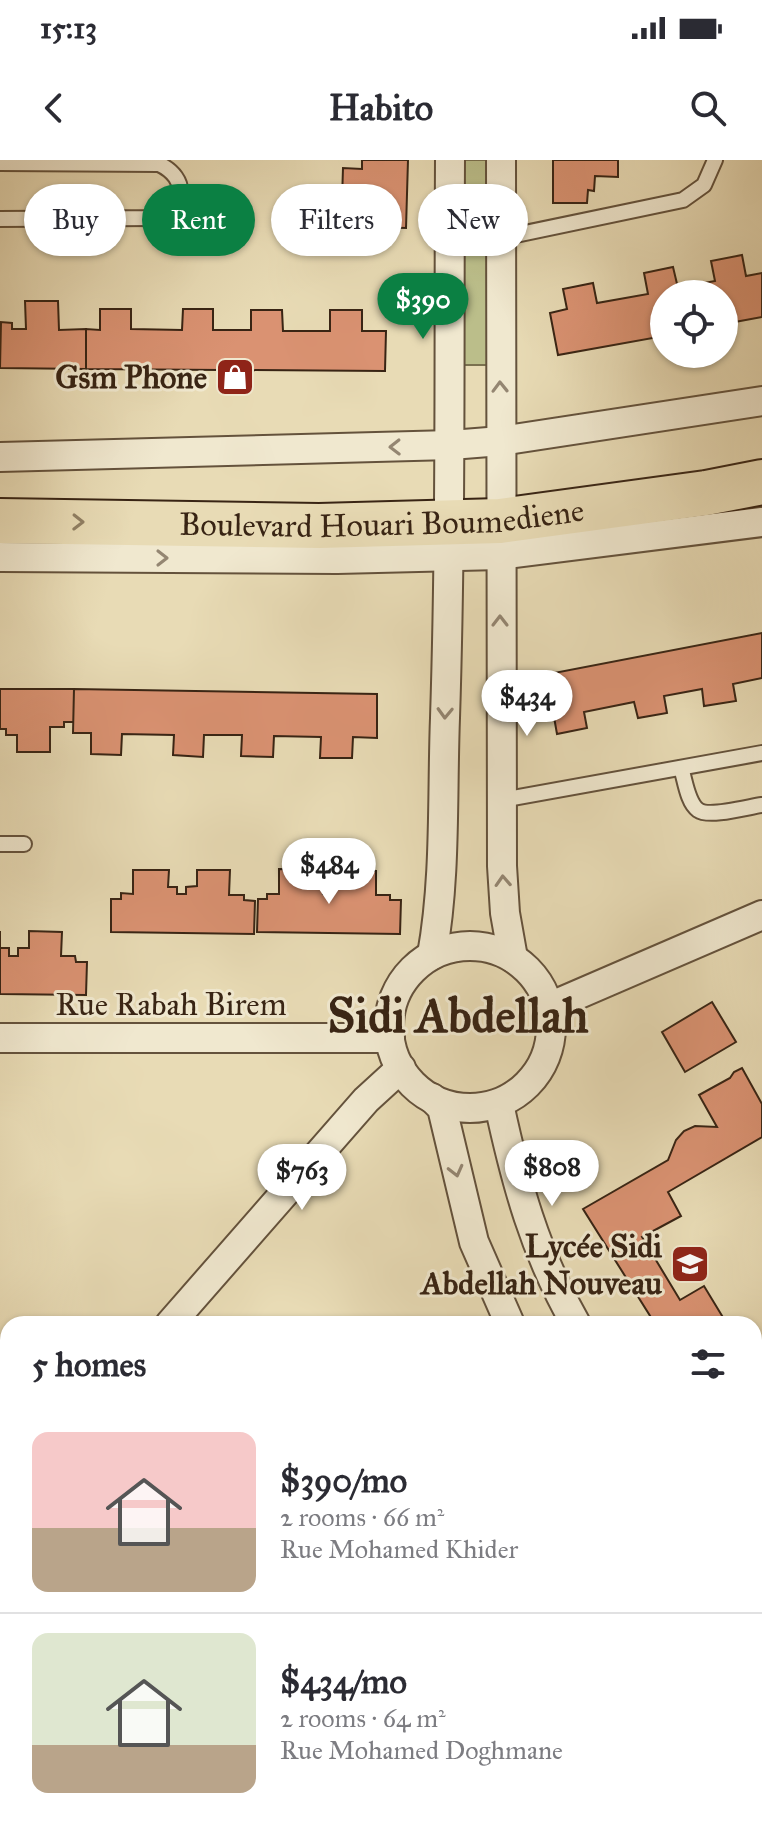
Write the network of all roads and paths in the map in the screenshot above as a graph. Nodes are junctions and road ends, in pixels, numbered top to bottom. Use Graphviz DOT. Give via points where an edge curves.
graph roads {
  1 [pos="450,160"];
  2 [pos="501,160"];
  3 [pos="715,160"];
  4 [pos="56,162"];
  5 [pos="0,163"];
  6 [pos="501,184"];
  7 [pos="0,219"];
  8 [pos="528,232"];
  9 [pos="501,256"];
  10 [pos="762,401"];
  11 [pos="501,441"];
  12 [pos="451,445"];
  13 [pos="762,455"];
  14 [pos="0,457"];
  15 [pos="762,482"];
  16 [pos="0,492"];
  17 [pos="0,521"];
  18 [pos="762,522"];
  19 [pos="500,523"];
  20 [pos="450,525"];
  21 [pos="0,557"];
  22 [pos="762,753"];
  23 [pos="681,768"];
  24 [pos="502,800"];
  25 [pos="762,805"];
  26 [pos="0,844"];
  27 [pos="24,844"];
  28 [pos="762,915"];
  29 [pos="432,955"];
  30 [pos="513,958"];
  31 [pos="549,1007"];
  32 [pos="0,1038"];
  33 [pos="390,1038"];
  34 [pos="401,1068"];
  35 [pos="432,1098"];
  36 [pos="499,1104"];
  37 [pos="177,1316"];
  38 [pos="506,1316"];
  39 [pos="571,1316"];
  1 -- 12 [label="street"];
  2 -- 6 [label="street"];
  3 -- 8 [label="lane" via="704,185 683,200"];
  4 -- 5 [label="lane"];
  4 -- 7 [label="lane" via="159,164 177,177 180,198 166,215 155,218"];
  11 -- 9 [label="street, one-way"];
  10 -- 11 [label="street"];
  11 -- 12 [label="street"];
  11 -- 19 [label="street"];
  12 -- 14 [label="street, one-way"];
  12 -- 20 [label="street"];
  13 -- 19 [label="main road, Boulevard Houari Boumediene" via="669,473"];
  15 -- 19 [label="main road, Boulevard Houari Boumediene"];
  16 -- 20 [label="main road, Boulevard Houari Boumediene"];
  17 -- 20 [label="main road, Boulevard Houari Boumediene, one-way"];
  18 -- 19 [label="street"];
  19 -- 20 [label="main road, Boulevard Houari Boumediene"];
  24 -- 19 [label="street, one-way"];
  21 -- 20 [label="street, one-way"];
  20 -- 29 [label="street, one-way" via="439,896"];
  22 -- 23 [label="lane"];
  23 -- 24 [label="lane"];
  23 -- 25 [label="lane" via="698,810 711,813"];
  30 -- 24 [label="street, one-way" via="505,913"];
  26 -- 27 [label="lane"];
  28 -- 31 [label="street"];
  29 -- 30 [label="street" via="477,947"];
  29 -- 33 [label="street" via="405,979 395,997"];
  30 -- 31 [label="street" via="531,974"];
  31 -- 36 [label="street" via="550,1044 544,1062 521,1091"];
  32 -- 33 [label="street, Rue Rabah Birem"];
  33 -- 34 [label="street"];
  34 -- 35 [label="street"];
  34 -- 37 [label="street" via="366,1100"];
  35 -- 36 [label="street" via="468,1108"];
  35 -- 38 [label="street, one-way" via="442,1108 474,1242"];
  36 -- 39 [label="street" via="529,1224"];
}
